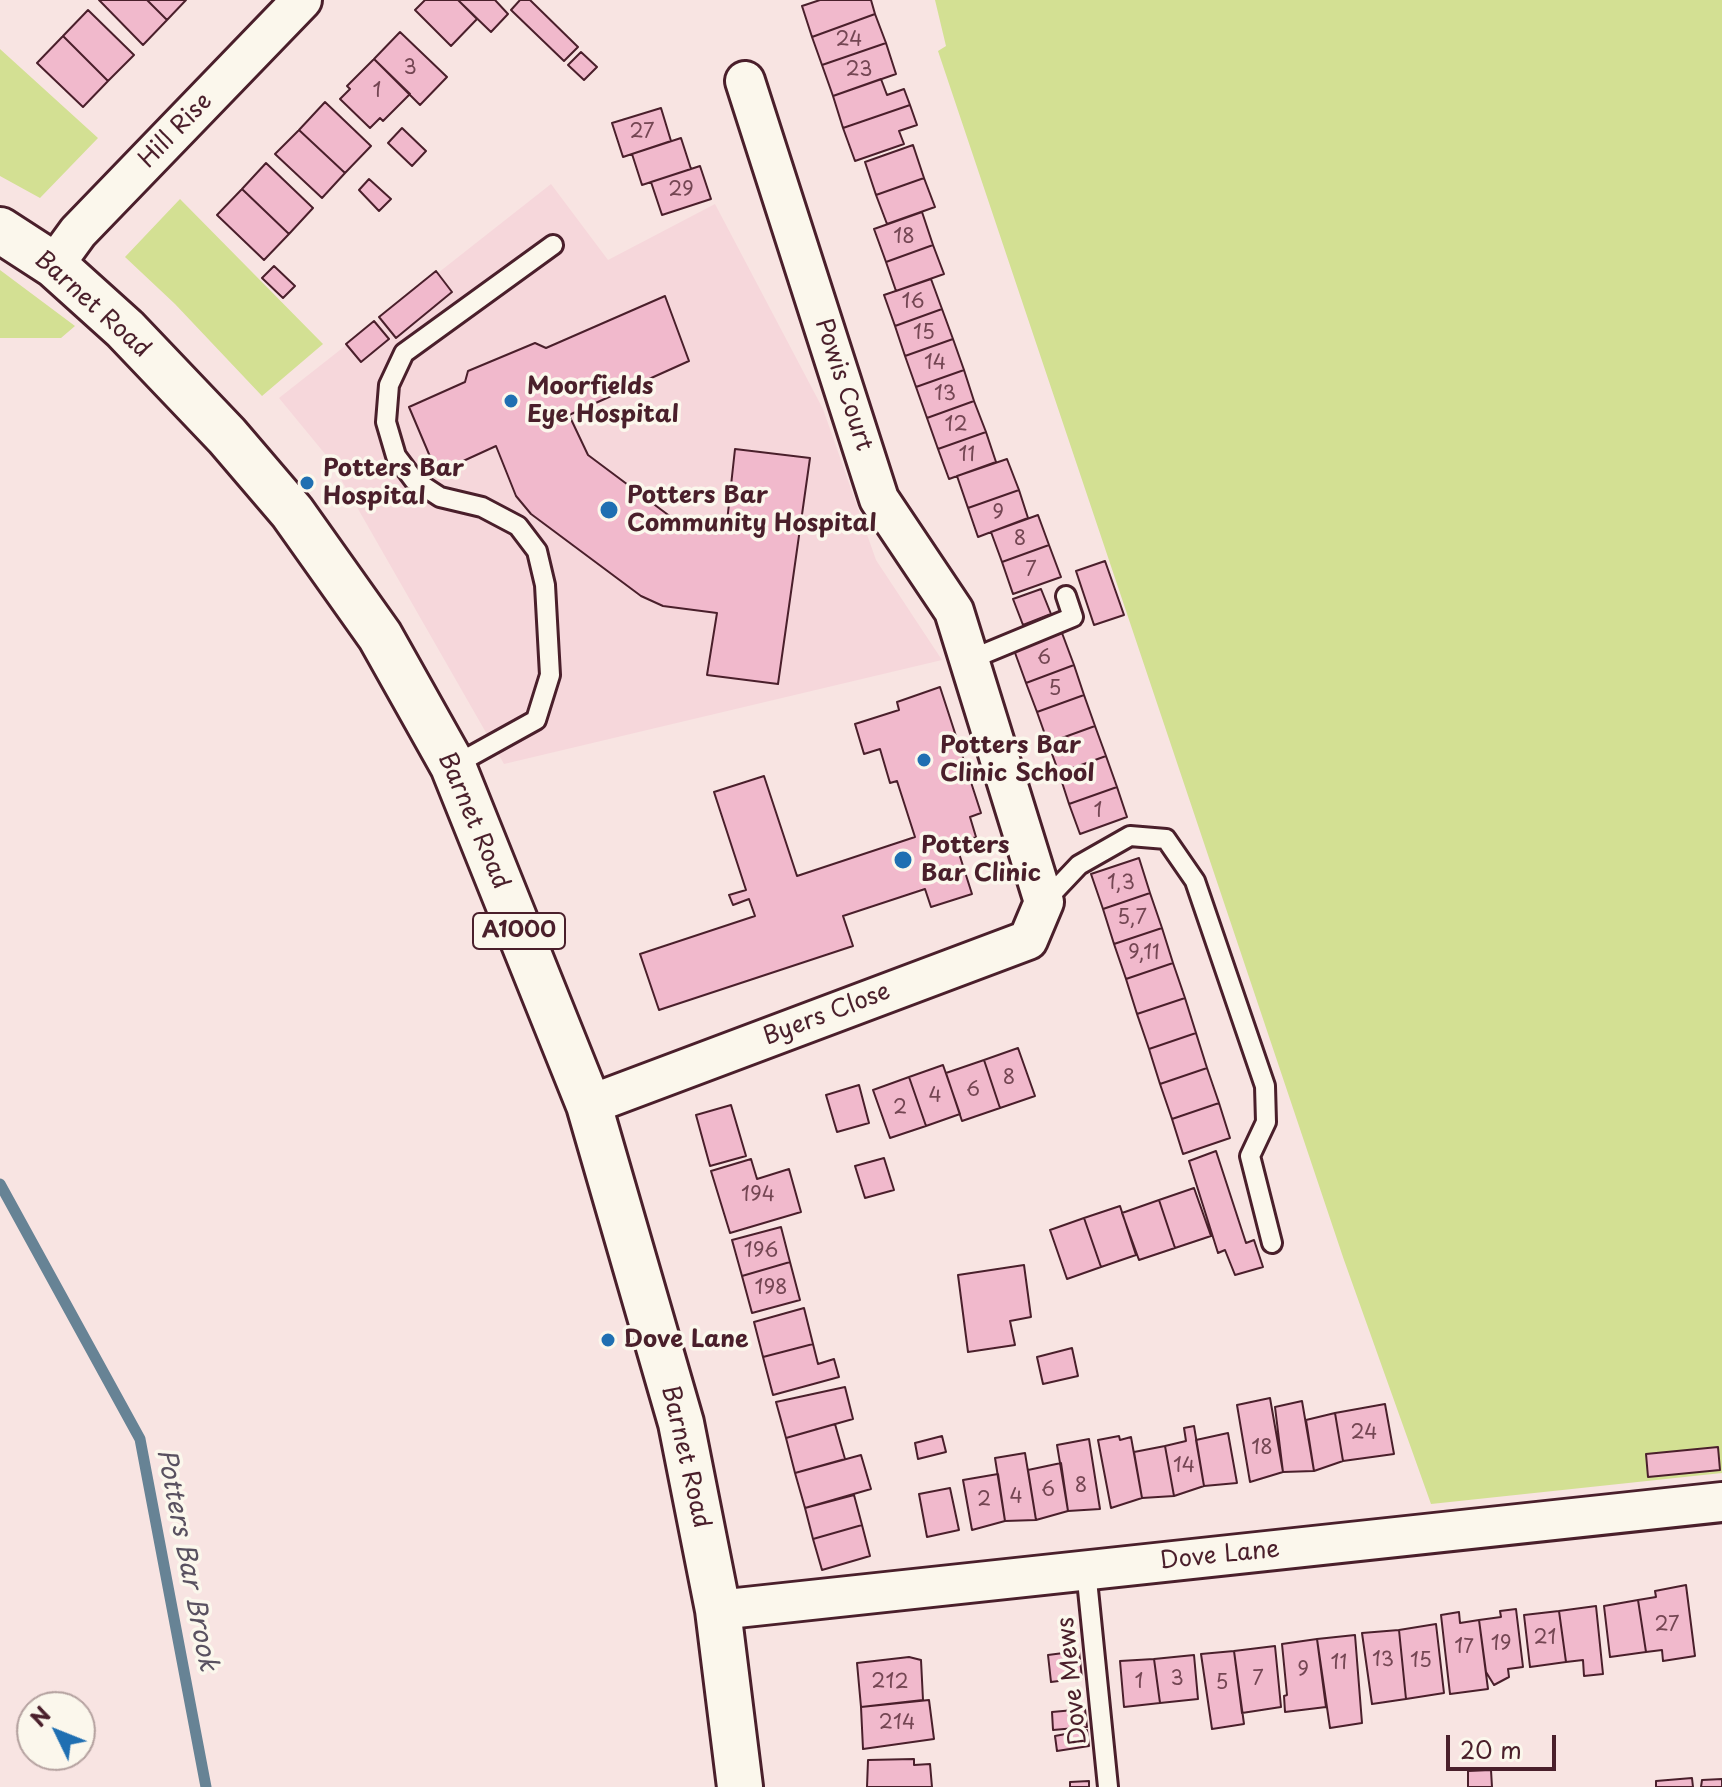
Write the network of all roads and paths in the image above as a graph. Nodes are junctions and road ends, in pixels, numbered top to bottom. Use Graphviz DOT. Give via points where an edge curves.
graph roads {
  1 [pos="302,0"];
  2 [pos="745,81"];
  3 [pos="0,230"];
  4 [pos="553,245"];
  5 [pos="54,265"];
  6 [pos="1066,596"];
  7 [pos="969,660"];
  8 [pos="453,766"];
  9 [pos="1044,902"];
  10 [pos="589,1105"];
  11 [pos="1272,1243"];
  12 [pos="1722,1502"];
  13 [pos="1086,1570"];
  14 [pos="718,1610"];
  15 [pos="740,1787"];
  16 [pos="1108,1787"];
  1 -- 5 [label="street, Hill Rise" via="78,232"];
  2 -- 7 [label="street, Powis Court" via="879,499 954,611"];
  3 -- 5 [label="main road, Barnet Road / A1000"];
  4 -- 8 [label="lane" via="404,353 389,385 386,422 396,456 414,480 440,497 482,507 518,526 537,551 545,585 550,675 536,720"];
  5 -- 8 [label="main road, Barnet Road / A1000" via="125,329 292,512 380,636"];
  6 -- 7 [label="lane" via="1073,617"];
  7 -- 9 [label="street, Powis Court"];
  8 -- 10 [label="main road, Barnet Road / A1000"];
  9 -- 10 [label="street, Byers Close" via="1028,940"];
  9 -- 11 [label="lane" via="1079,865 1130,836 1166,839 1195,881 1265,1086 1266,1122 1250,1156"];
  10 -- 14 [label="main road, Barnet Road / A1000" via="681,1423"];
  12 -- 13 [label="street, Dove Lane"];
  13 -- 14 [label="street, Dove Lane"];
  13 -- 16 [label="lane, Dove Mews"];
  14 -- 15 [label="main road, Barnet Road / A1000"];
}
